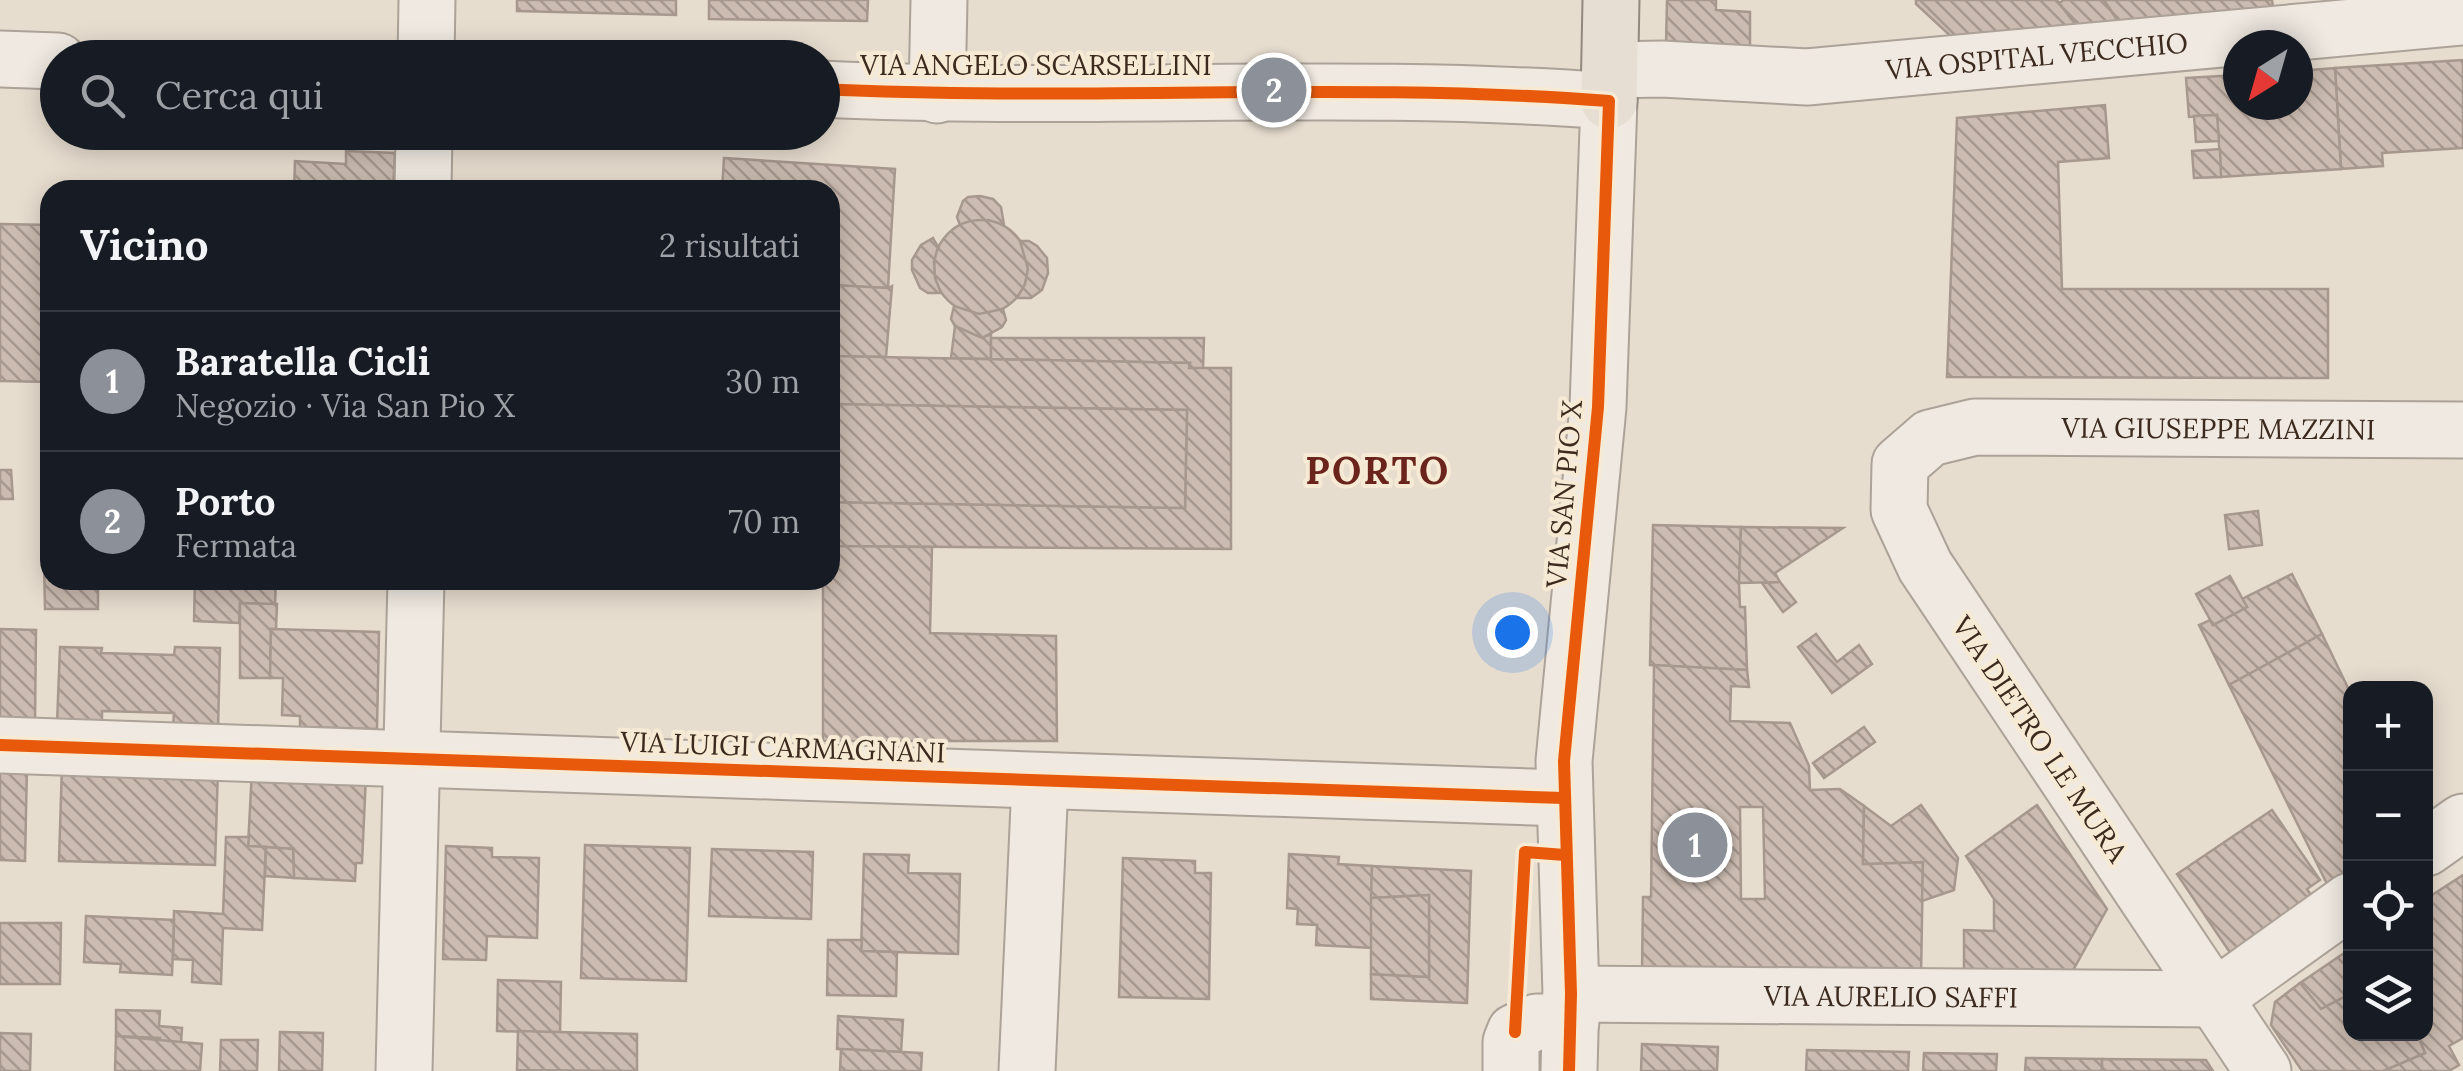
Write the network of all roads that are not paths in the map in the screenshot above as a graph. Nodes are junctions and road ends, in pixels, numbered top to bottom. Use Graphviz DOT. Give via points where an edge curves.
graph roads {
  1 [pos="427,0"];
  2 [pos="939,0"];
  3 [pos="1612,0"];
  4 [pos="2463,17"];
  5 [pos="426,40"];
  6 [pos="0,59"];
  7 [pos="40,60"];
  8 [pos="1610,86"];
  9 [pos="840,90"];
  10 [pos="937,95"];
  11 [pos="424,150"];
  12 [pos="423,180"];
  13 [pos="1975,427"];
  14 [pos="2463,430"];
  15 [pos="416,590"];
  16 [pos="0,745"];
  17 [pos="413,756"];
  18 [pos="1040,783"];
  19 [pos="1564,798"];
  20 [pos="2463,822"];
  21 [pos="2433,843"];
  22 [pos="2343,906"];
  23 [pos="2213,999"];
  24 [pos="1570,1029"];
  25 [pos="404,1071"];
  26 [pos="1027,1071"];
  27 [pos="1511,1071"];
  28 [pos="2263,1071"];
  1 -- 5 [label="street"];
  2 -- 10 [label="street"];
  3 -- 8 [label="main road"];
  4 -- 8 [label="street, VIA OSPITAL VECCHIO" via="1807,76 1662,68"];
  6 -- 7 [label="street"];
  8 -- 10 [label="street, VIA ANGELO SCARSELLINI"];
  8 -- 19 [label="street, VIA SAN PIO X" via="1598,408"];
  9 -- 10 [label="street, VIA ANGELO SCARSELLINI"];
  11 -- 12 [label="street"];
  13 -- 14 [label="street, VIA GIUSEPPE MAZZINI"];
  13 -- 23 [label="street, VIA DIETRO LE MURA" via="1930,438 1900,464 1898,510 1925,566"];
  15 -- 17 [label="street"];
  16 -- 17 [label="street, VIA LUIGI CARMAGNANI"];
  17 -- 18 [label="street, VIA LUIGI CARMAGNANI"];
  17 -- 25 [label="street"];
  18 -- 19 [label="street, VIA LUIGI CARMAGNANI"];
  18 -- 26 [label="street"];
  19 -- 24 [label="street, VIA SAN PIO X"];
  20 -- 21 [label="street"];
  22 -- 23 [label="street"];
  23 -- 24 [label="street, VIA AURELIO SAFFI"];
  23 -- 28 [label="street, VIA DIETRO LE MURA"];
  24 -- 27 [label="street, VIA AURELIO SAFFI" via="1536,1022 1515,1032"];
}
